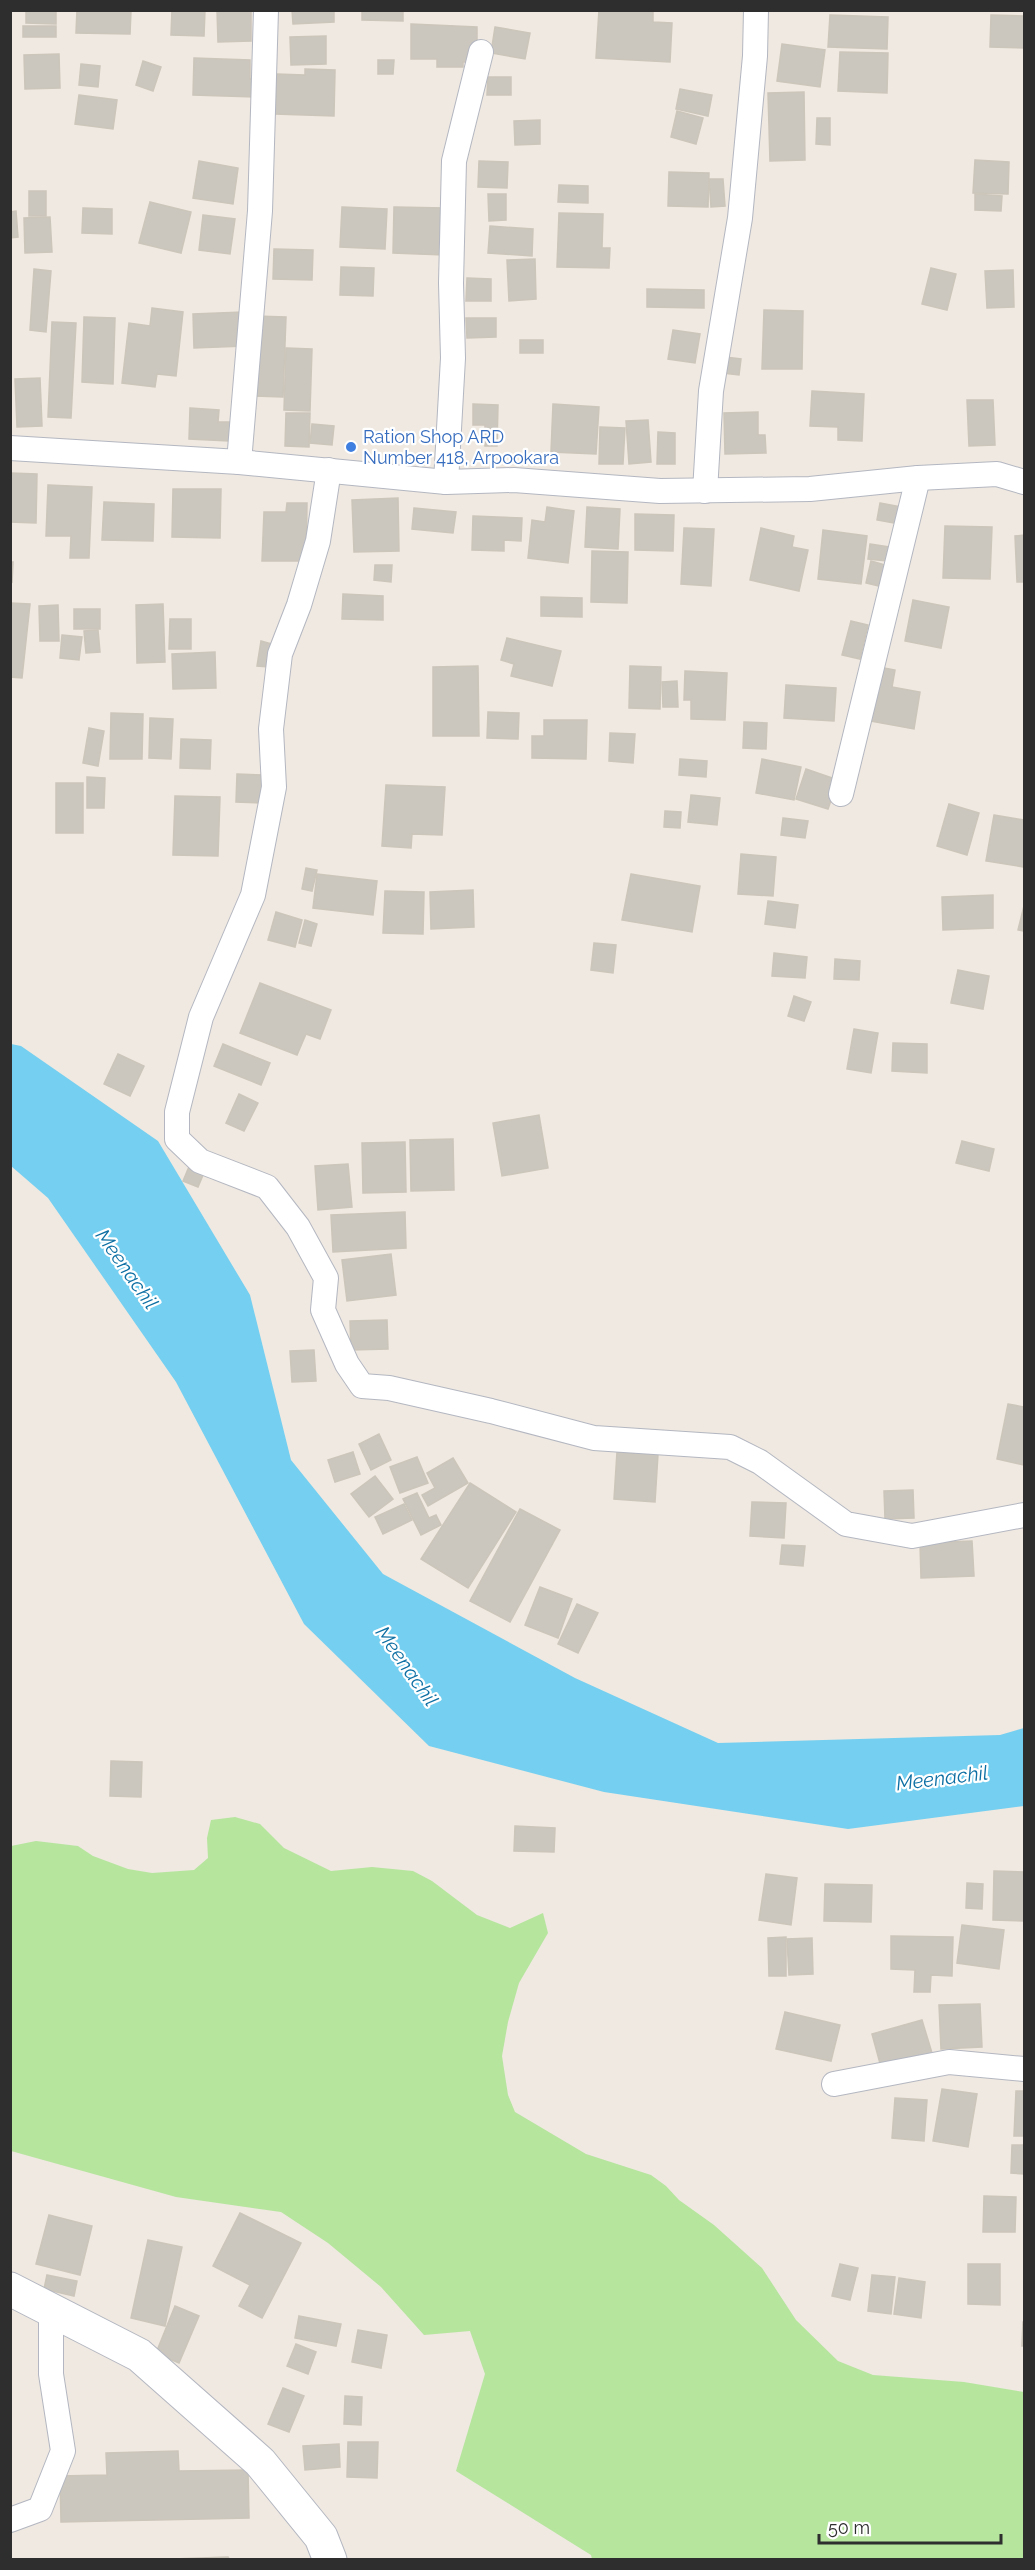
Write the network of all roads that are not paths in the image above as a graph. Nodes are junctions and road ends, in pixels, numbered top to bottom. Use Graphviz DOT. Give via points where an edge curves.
graph roads {
  1 [pos="266,10"];
  2 [pos="756,10"];
  3 [pos="481,52"];
  4 [pos="10,448"];
  5 [pos="238,462"];
  6 [pos="329,470"];
  7 [pos="918,478"];
  8 [pos="446,482"];
  9 [pos="1024,482"];
  10 [pos="705,491"];
  11 [pos="841,794"];
  12 [pos="1024,1515"];
  13 [pos="1024,2069"];
  14 [pos="834,2084"];
  15 [pos="10,2289"];
  16 [pos="51,2310"];
  17 [pos="10,2520"];
  18 [pos="330,2559"];
  1 -- 5 [label="street" via="260,211"];
  2 -- 10 [label="street" via="740,218 711,391"];
  3 -- 8 [label="street" via="454,161 453,358"];
  4 -- 5 [label="street"];
  5 -- 6 [label="street"];
  6 -- 8 [label="street"];
  6 -- 12 [label="street" via="318,541 280,654 271,729 274,787 253,896 201,1017 177,1112 177,1139 200,1161 267,1187 298,1227 326,1278 323,1310 347,1364 362,1386 389,1388 594,1437 730,1447 760,1462 846,1524 912,1536"];
  7 -- 9 [label="street" via="997,474"];
  7 -- 10 [label="street" via="810,489"];
  7 -- 11 [label="street"];
  8 -- 10 [label="street" via="514,480"];
  13 -- 14 [label="street" via="949,2062"];
  15 -- 16 [label="main road"];
  16 -- 17 [label="street" via="51,2374 63,2451 40,2509"];
  16 -- 18 [label="main road" via="140,2355 260,2462 321,2537"];
}
